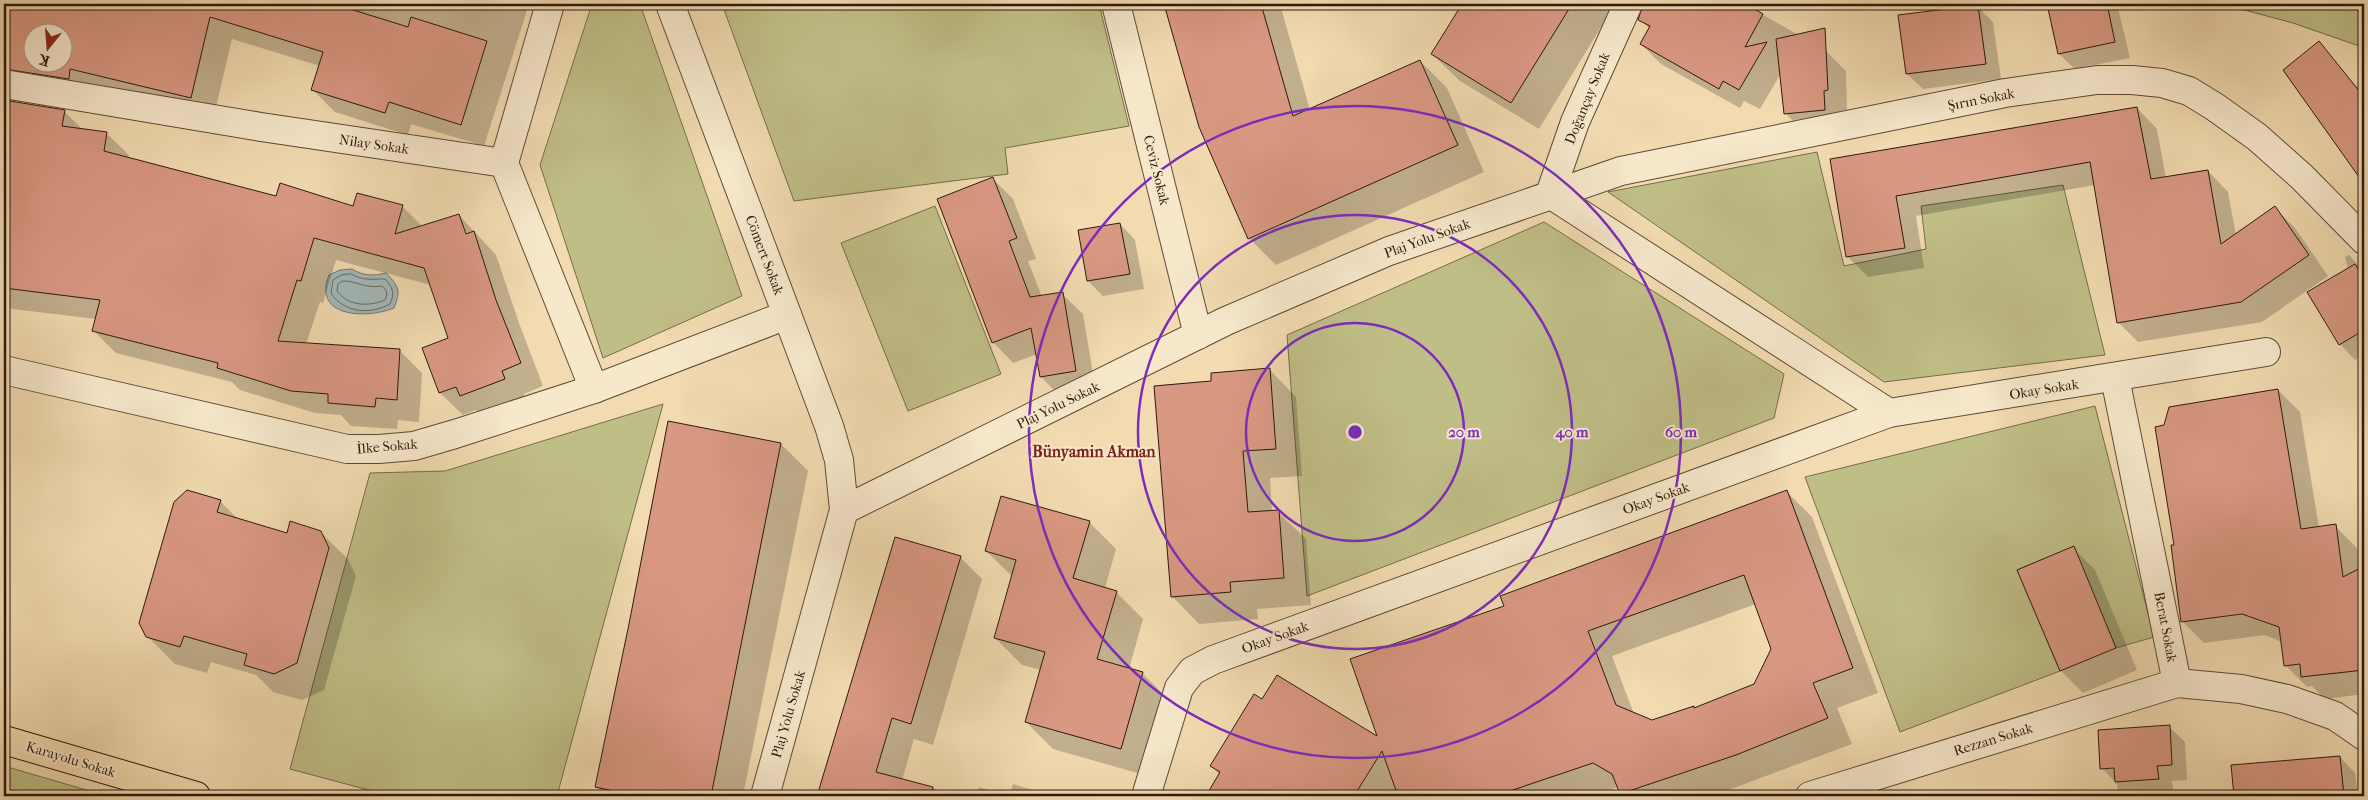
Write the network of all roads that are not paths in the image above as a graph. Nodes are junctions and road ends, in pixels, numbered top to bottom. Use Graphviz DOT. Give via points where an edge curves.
graph roads {
  1 [pos="550,4"];
  2 [pos="670,4"];
  3 [pos="1116,4"];
  4 [pos="1628,4"];
  5 [pos="4,84"];
  6 [pos="504,163"];
  7 [pos="1550,194"];
  8 [pos="2364,240"];
  9 [pos="787,315"];
  10 [pos="1198,335"];
  11 [pos="2266,352"];
  12 [pos="4,370"];
  13 [pos="2116,378"];
  14 [pos="594,388"];
  15 [pos="1889,413"];
  16 [pos="844,510"];
  17 [pos="2178,683"];
  18 [pos="2364,736"];
  19 [pos="4,740"];
  20 [pos="196,796"];
  21 [pos="765,796"];
  22 [pos="1146,796"];
  23 [pos="1810,796"];
  1 -- 6 [label="street"];
  2 -- 9 [label="street, Cömert Sokak"];
  3 -- 10 [label="street, Ceviz Sokak"];
  4 -- 7 [label="street, Doğançay Sokak" via="1575,122"];
  5 -- 6 [label="street, Nilay Sokak" via="260,127"];
  6 -- 14 [label="street"];
  7 -- 8 [label="street, Şırın Sokak" via="1621,171 1996,95 2097,80 2132,80 2162,83 2189,91 2215,107 2257,137 2302,177"];
  7 -- 10 [label="street, Plaj Yolu Sokak" via="1389,251"];
  7 -- 15 [label="street"];
  9 -- 14 [label="street, İlke Sokak"];
  9 -- 16 [label="street, Cömert Sokak" via="839,460"];
  10 -- 16 [label="street, Plaj Yolu Sokak"];
  11 -- 13 [label="street, Okay Sokak"];
  12 -- 14 [label="street, İlke Sokak" via="363,449 414,446"];
  13 -- 15 [label="street, Okay Sokak"];
  13 -- 17 [label="street, Berat Sokak"];
  15 -- 22 [label="street, Okay Sokak" via="1213,660 1192,671 1180,688"];
  16 -- 21 [label="street, Plaj Yolu Sokak"];
  17 -- 18 [label="street" via="2241,688 2287,699 2335,716"];
  17 -- 23 [label="street, Rezzan Sokak"];
  19 -- 20 [label="main road, Karayolu Sokak"];
}
